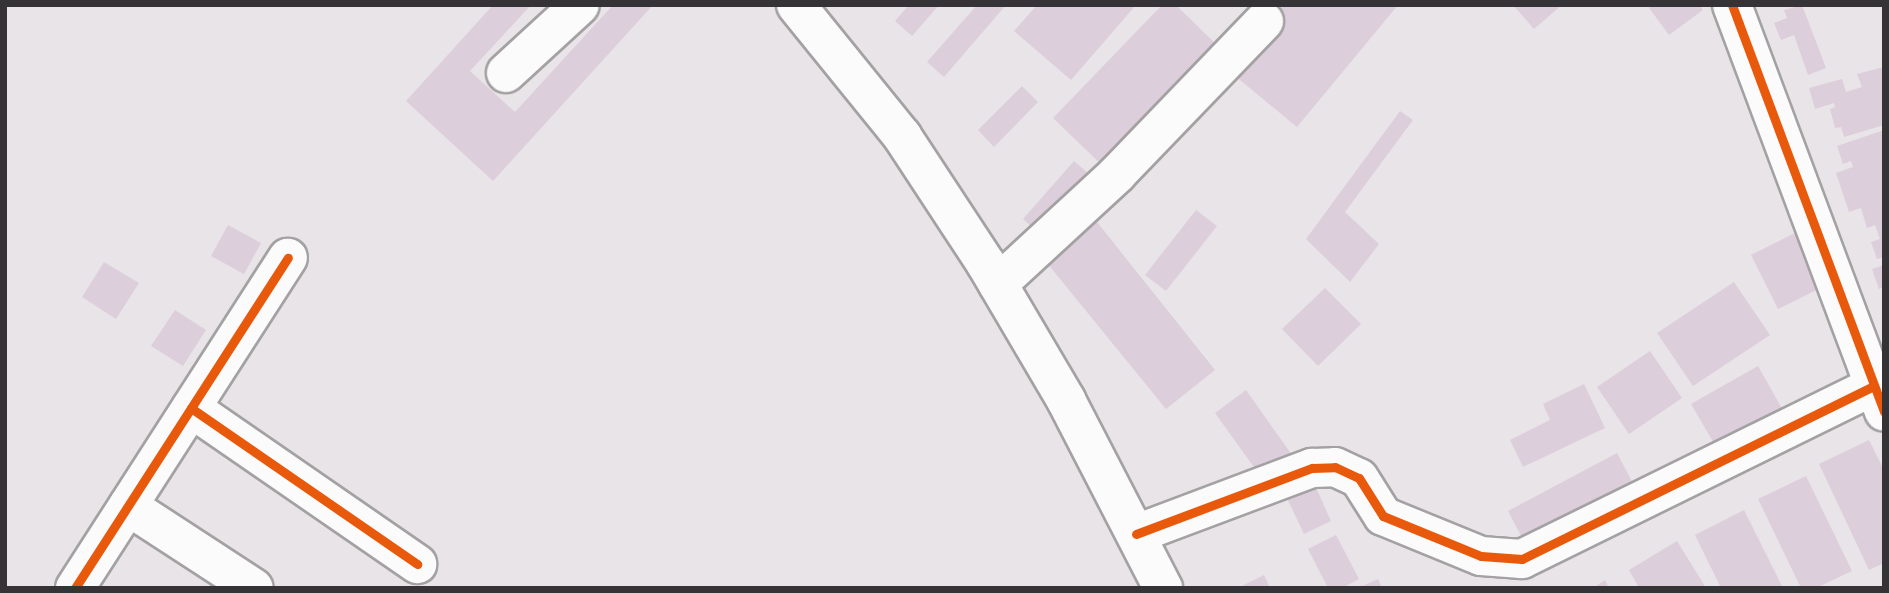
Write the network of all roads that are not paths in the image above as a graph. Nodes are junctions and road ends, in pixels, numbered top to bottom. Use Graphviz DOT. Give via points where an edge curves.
graph roads {
  1 [pos="580,5"];
  2 [pos="796,5"];
  3 [pos="1732,5"];
  4 [pos="1264,21"];
  5 [pos="506,73"];
  6 [pos="288,258"];
  7 [pos="998,284"];
  8 [pos="1878,399"];
  9 [pos="191,408"];
  10 [pos="128,506"];
  11 [pos="1136,534"];
  12 [pos="417,564"];
  13 [pos="75,588"];
  14 [pos="254,588"];
  15 [pos="1163,588"];
  1 -- 5 [label="main road"];
  2 -- 7 [label="main road" via="902,136"];
  3 -- 8 [label="main road"];
  4 -- 7 [label="main road" via="1117,174"];
  6 -- 9 [label="main road"];
  7 -- 11 [label="main road"];
  8 -- 11 [label="main road" via="1522,559 1481,556 1383,516 1359,478 1335,467 1312,468"];
  9 -- 10 [label="main road"];
  9 -- 12 [label="main road"];
  10 -- 13 [label="main road"];
  10 -- 14 [label="main road"];
  11 -- 15 [label="main road"];
}
